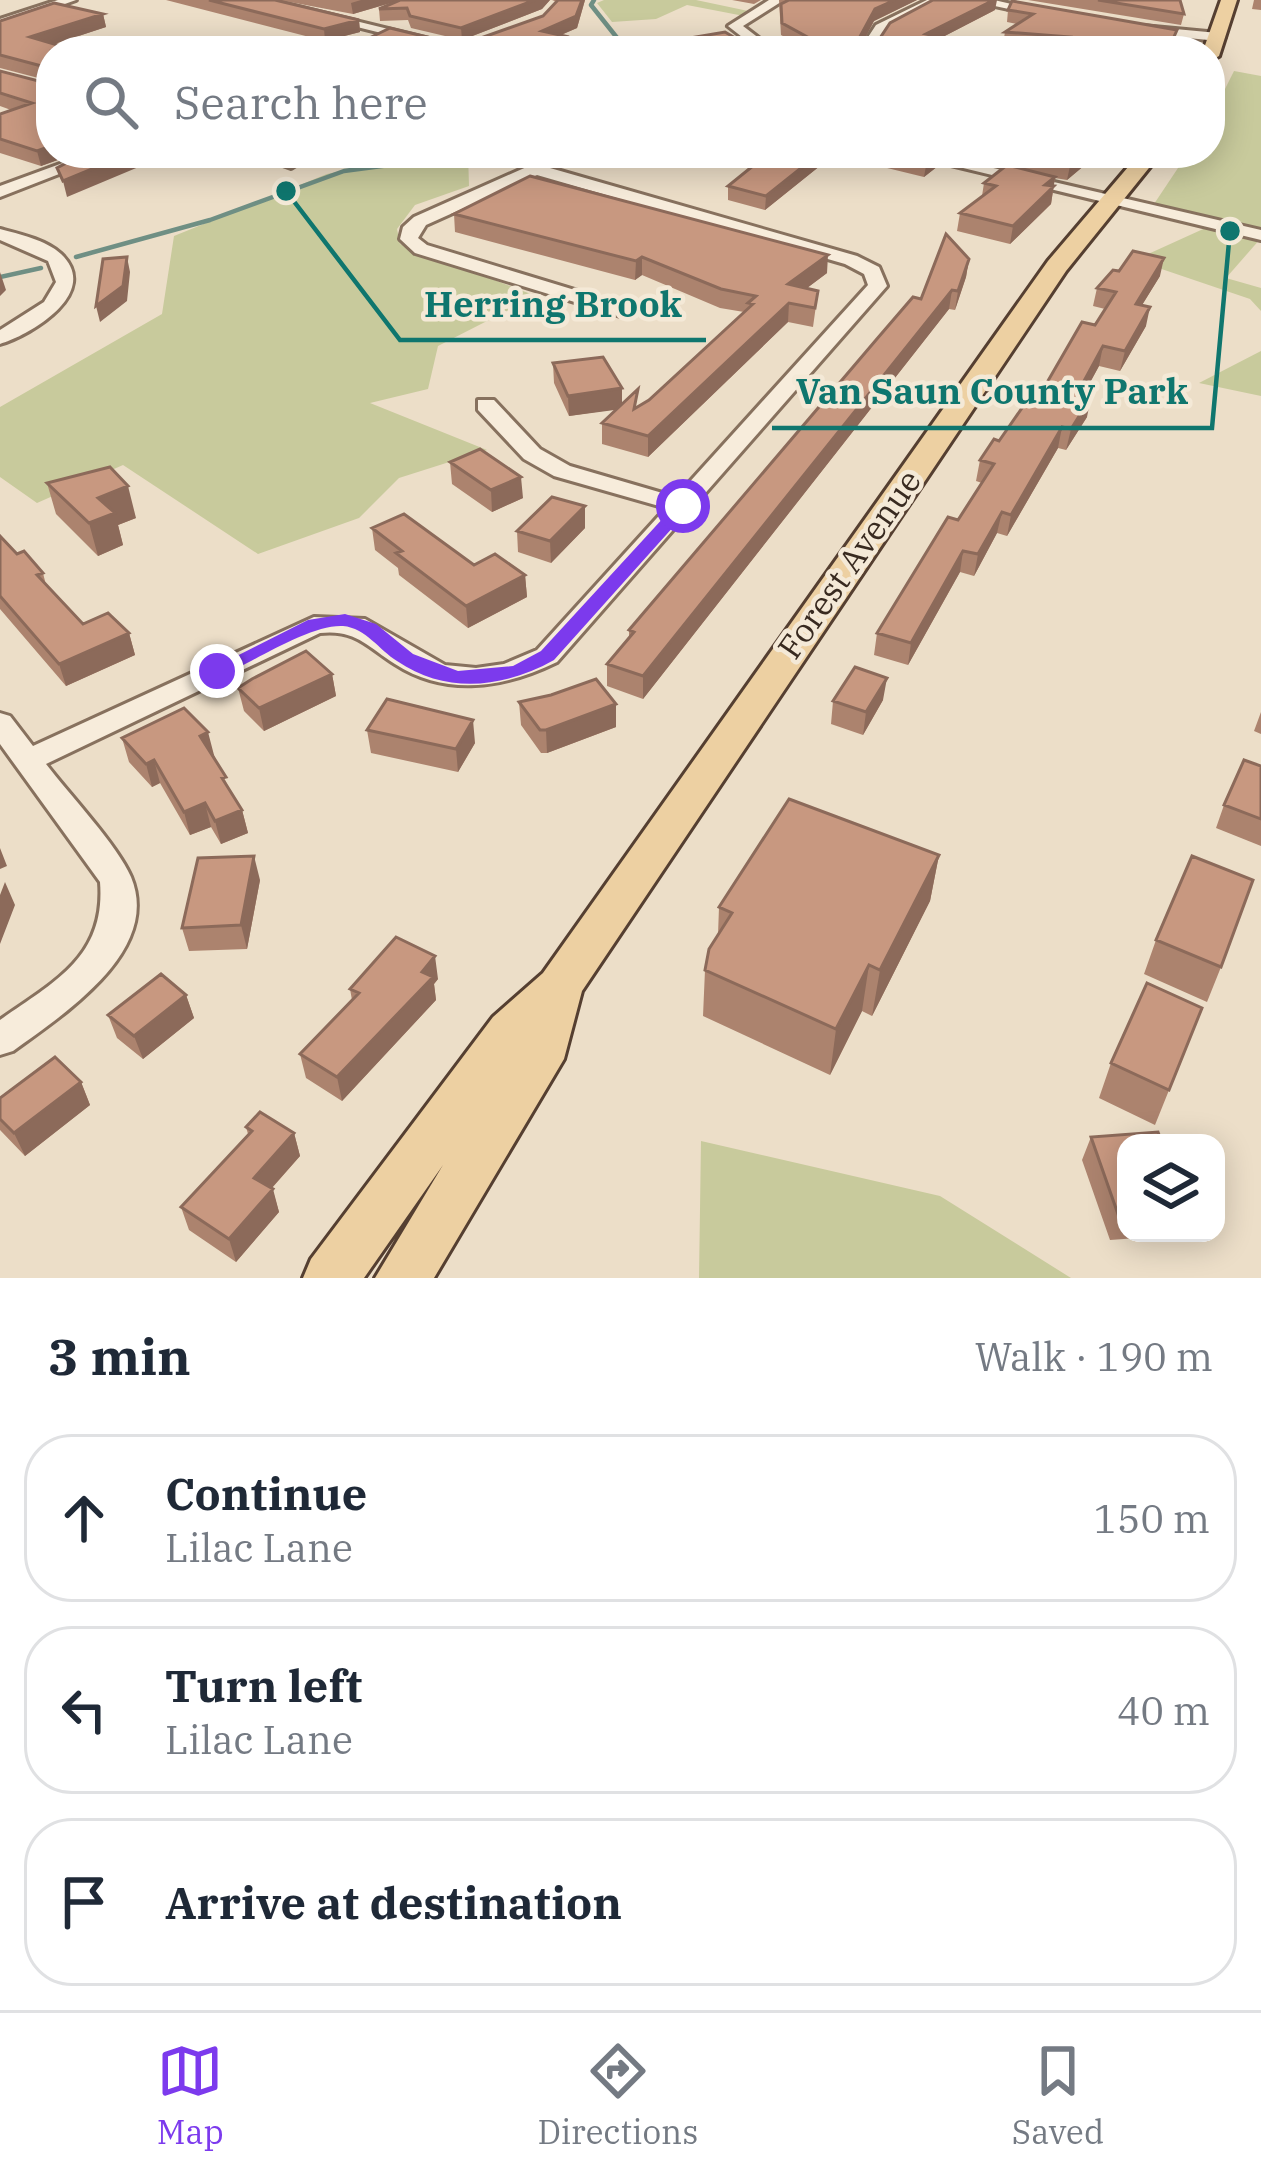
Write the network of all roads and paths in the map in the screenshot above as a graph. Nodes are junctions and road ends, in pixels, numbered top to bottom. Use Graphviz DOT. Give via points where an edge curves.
graph roads {
  1 [pos="70,0"];
  2 [pos="254,0"];
  3 [pos="778,0"];
  4 [pos="937,0"];
  5 [pos="974,0"];
  6 [pos="1229,0"];
  7 [pos="389,9"];
  8 [pos="1067,16"];
  9 [pos="3,21"];
  10 [pos="353,23"];
  11 [pos="1138,29"];
  12 [pos="408,36"];
  13 [pos="748,36"];
  14 [pos="874,36"];
  15 [pos="1208,36"];
  16 [pos="1218,36"];
  17 [pos="65,168"];
  18 [pos="973,168"];
  19 [pos="1137,168"];
  20 [pos="535,169"];
  21 [pos="0,192"];
  22 [pos="1108,200"];
  23 [pos="0,234"];
  24 [pos="1261,235"];
  25 [pos="627,312"];
  26 [pos="0,338"];
  27 [pos="486,405"];
  28 [pos="683,506"];
  29 [pos="0,723"];
  30 [pos="29,760"];
  31 [pos="560,986"];
  32 [pos="0,1040"];
  33 [pos="332,1278"];
  34 [pos="403,1278"];
  1 -- 9 [label="street"];
  2 -- 10 [label="street"];
  3 -- 13 [label="street" via="734,26"];
  4 -- 14 [label="street"];
  5 -- 8 [label="street"];
  6 -- 16 [label="main road"];
  7 -- 10 [label="street"];
  10 -- 12 [label="street"];
  11 -- 15 [label="street"];
  17 -- 21 [label="street"];
  18 -- 22 [label="street"];
  19 -- 22 [label="main road, Forest Avenue"];
  20 -- 25 [label="street" via="420,221 409,239"];
  20 -- 28 [label="street" via="851,260 878,279 877,291"];
  22 -- 24 [label="street"];
  22 -- 31 [label="main road, Forest Avenue"];
  23 -- 26 [label="street" via="47,253 65,279 42,314"];
  27 -- 28 [label="street" via="532,454 562,471"];
  28 -- 30 [label="street" via="548,656 519,671 455,678 406,658 369,628 345,620 314,625"];
  29 -- 30 [label="street"];
  30 -- 32 [label="street" via="116,880 122,906 118,930 95,964"];
  31 -- 33 [label="main road, Forest Avenue" via="510,1031"];
  31 -- 34 [label="main road, Forest Avenue" via="547,1045"];
}
